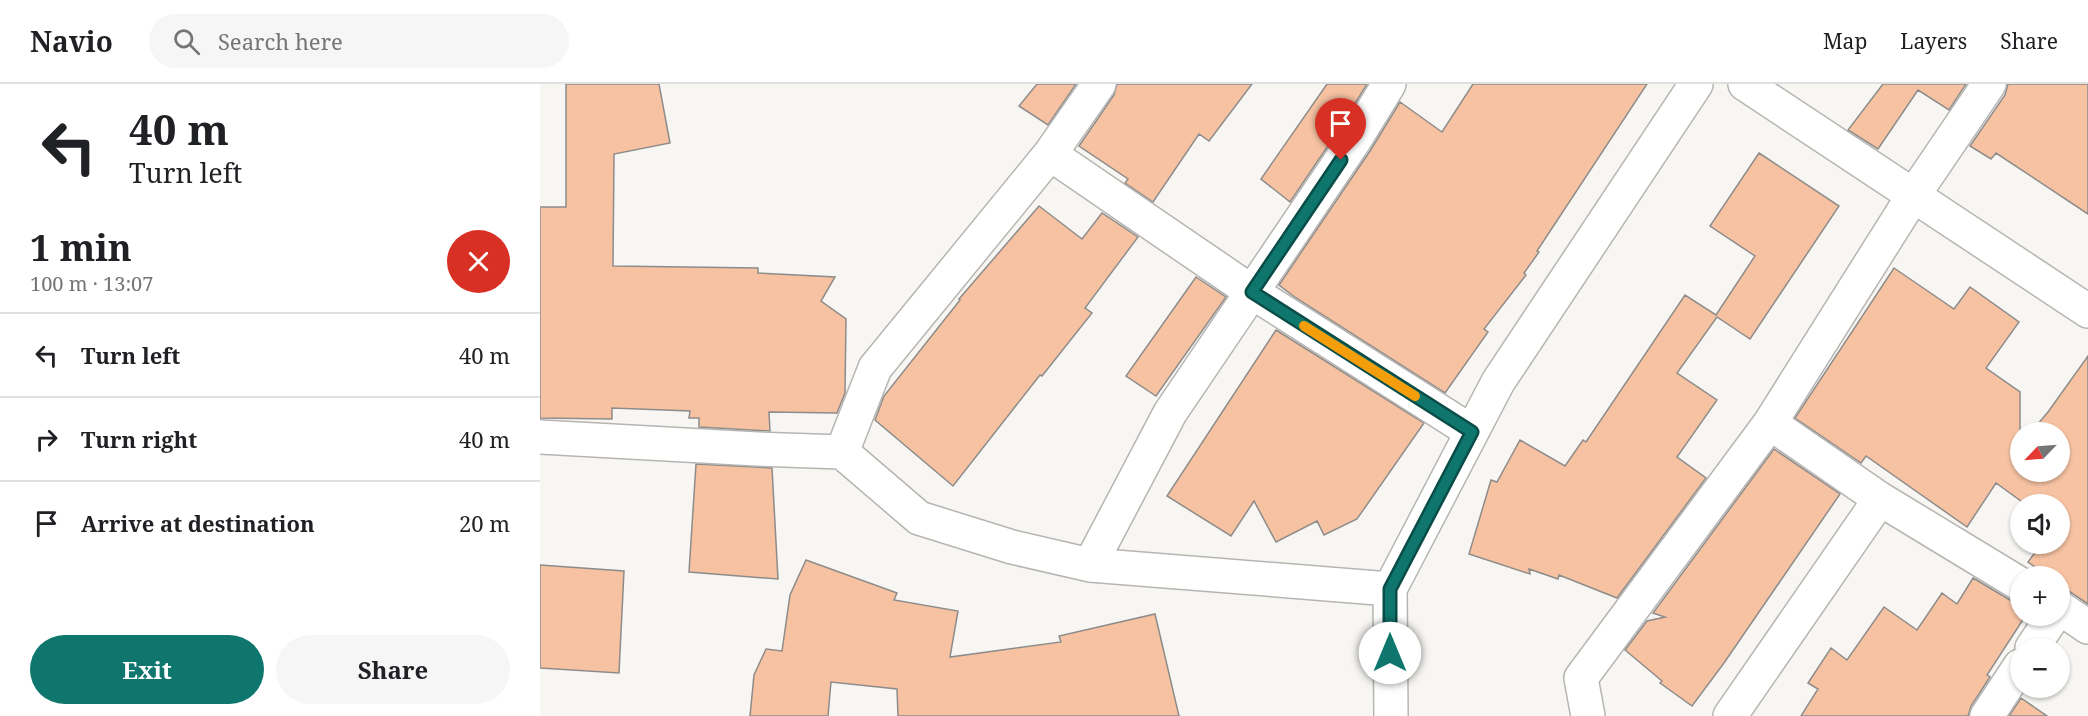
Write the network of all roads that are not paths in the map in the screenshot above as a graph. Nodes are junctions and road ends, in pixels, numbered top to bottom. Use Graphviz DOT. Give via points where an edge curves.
graph roads {
  1 [pos="1099,84"];
  2 [pos="1389,84"];
  3 [pos="1696,84"];
  4 [pos="1745,84"];
  5 [pos="1989,84"];
  6 [pos="1050,154"];
  7 [pos="1913,196"];
  8 [pos="1252,292"];
  9 [pos="2088,311"];
  10 [pos="1770,423"];
  11 [pos="1472,432"];
  12 [pos="540,437"];
  13 [pos="842,452"];
  14 [pos="1880,499"];
  15 [pos="1090,565"];
  16 [pos="2010,578"];
  17 [pos="1390,589"];
  18 [pos="2070,615"];
  19 [pos="2088,627"];
  20 [pos="2010,681"];
  21 [pos="1391,716"];
  22 [pos="1588,716"];
  23 [pos="1730,716"];
  24 [pos="1987,716"];
  1 -- 6 [label="street"];
  2 -- 8 [label="street"];
  3 -- 11 [label="street" via="1497,382"];
  4 -- 7 [label="street"];
  5 -- 7 [label="street"];
  6 -- 8 [label="street"];
  6 -- 13 [label="street" via="875,368"];
  7 -- 9 [label="street"];
  7 -- 10 [label="street"];
  8 -- 11 [label="street"];
  8 -- 15 [label="street" via="1170,413"];
  10 -- 14 [label="street"];
  10 -- 22 [label="street" via="1581,678"];
  11 -- 17 [label="street"];
  12 -- 13 [label="street"];
  13 -- 15 [label="street" via="919,518 1012,547"];
  14 -- 16 [label="street"];
  14 -- 23 [label="street"];
  15 -- 17 [label="street"];
  17 -- 21 [label="street"];
  18 -- 19 [label="street"];
  20 -- 24 [label="street"];
}
